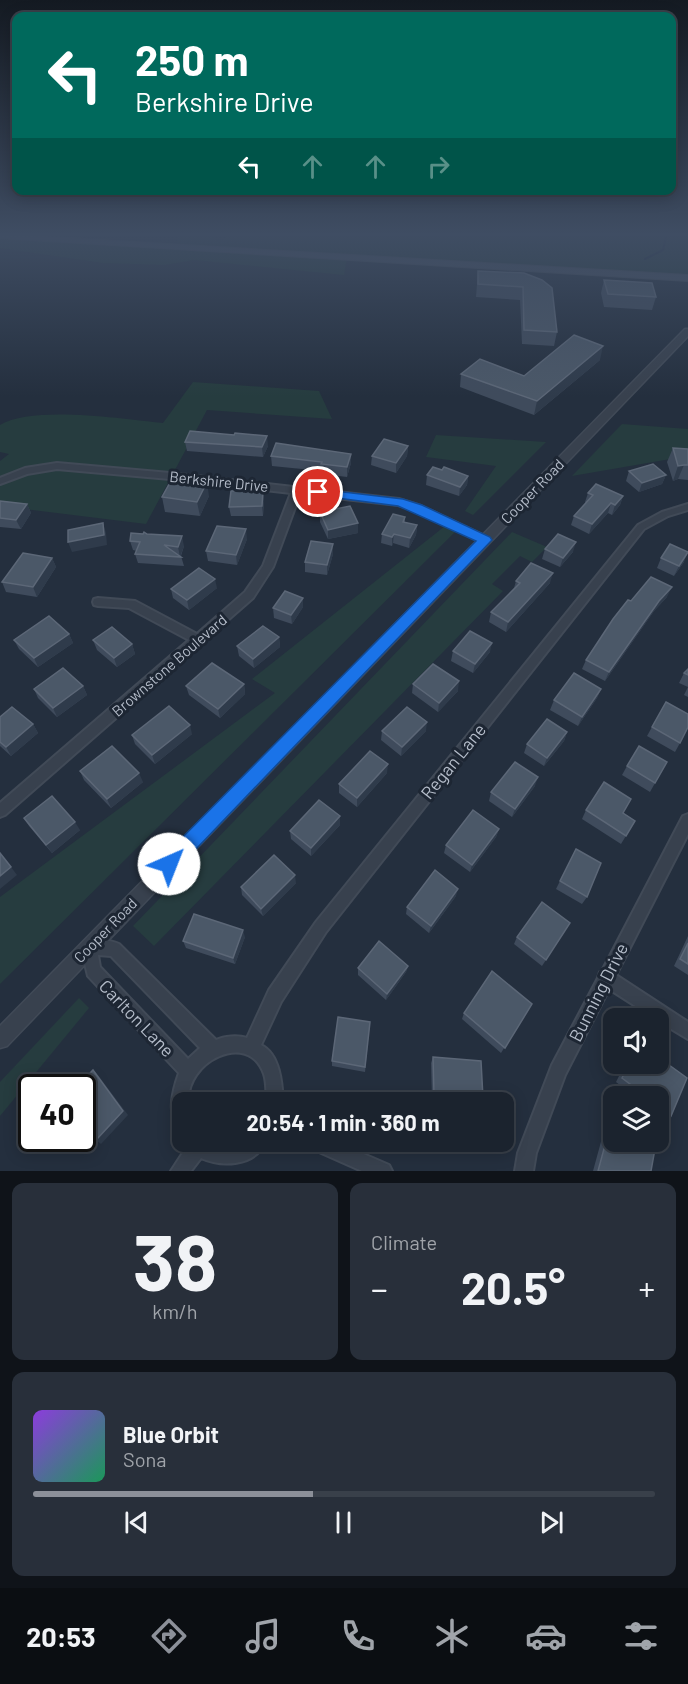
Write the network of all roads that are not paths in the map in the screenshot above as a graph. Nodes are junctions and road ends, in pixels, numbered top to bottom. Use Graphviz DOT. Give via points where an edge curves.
graph roads {
  1 [pos="688,331"];
  2 [pos="0,481"];
  3 [pos="297,490"];
  4 [pos="688,507"];
  5 [pos="485,540"];
  6 [pos="98,602"];
  7 [pos="198,640"];
  8 [pos="0,811"];
  9 [pos="688,820"];
  10 [pos="89,947"];
  11 [pos="605,977"];
  12 [pos="688,1031"];
  13 [pos="0,1039"];
  14 [pos="251,1047"];
  15 [pos="212,1048"];
  16 [pos="189,1071"];
  17 [pos="181,1092"];
  18 [pos="274,1092"];
  19 [pos="191,1152"];
  20 [pos="206,1152"];
  21 [pos="241,1152"];
  22 [pos="339,1152"];
  23 [pos="180,1171"];
  24 [pos="383,1171"];
  25 [pos="524,1171"];
  1 -- 5 [label="street, Cooper Road"];
  2 -- 3 [label="street, Berkshire Drive" via="41,467 57,466"];
  3 -- 5 [label="street, Berkshire Drive" via="399,502"];
  3 -- 7 [label="street, Brownstone Boulevard" via="268,567 249,595"];
  4 -- 14 [label="street, Regan Lane" via="641,527 321,927 276,996"];
  5 -- 10 [label="street, Cooper Road"];
  6 -- 7 [label="street" via="130,604"];
  7 -- 8 [label="street, Brownstone Boulevard"];
  9 -- 11 [label="street, Bunning Drive"];
  10 -- 13 [label="street, Cooper Road"];
  10 -- 15 [label="street, Carlton Lane" via="114,949"];
  10 -- 16 [label="street, Carlton Lane" via="93,971"];
  11 -- 12 [label="street"];
  11 -- 25 [label="street, Bunning Drive" via="558,1071"];
  14 -- 15 [label="street" via="232,1043"];
  14 -- 18 [label="street" via="272,1073"];
  15 -- 16 [label="street"];
  16 -- 17 [label="street"];
  19 -- 23 [label="street"];
  20 -- 21 [label="street" via="223,1157"];
  22 -- 24 [label="street"];
}
